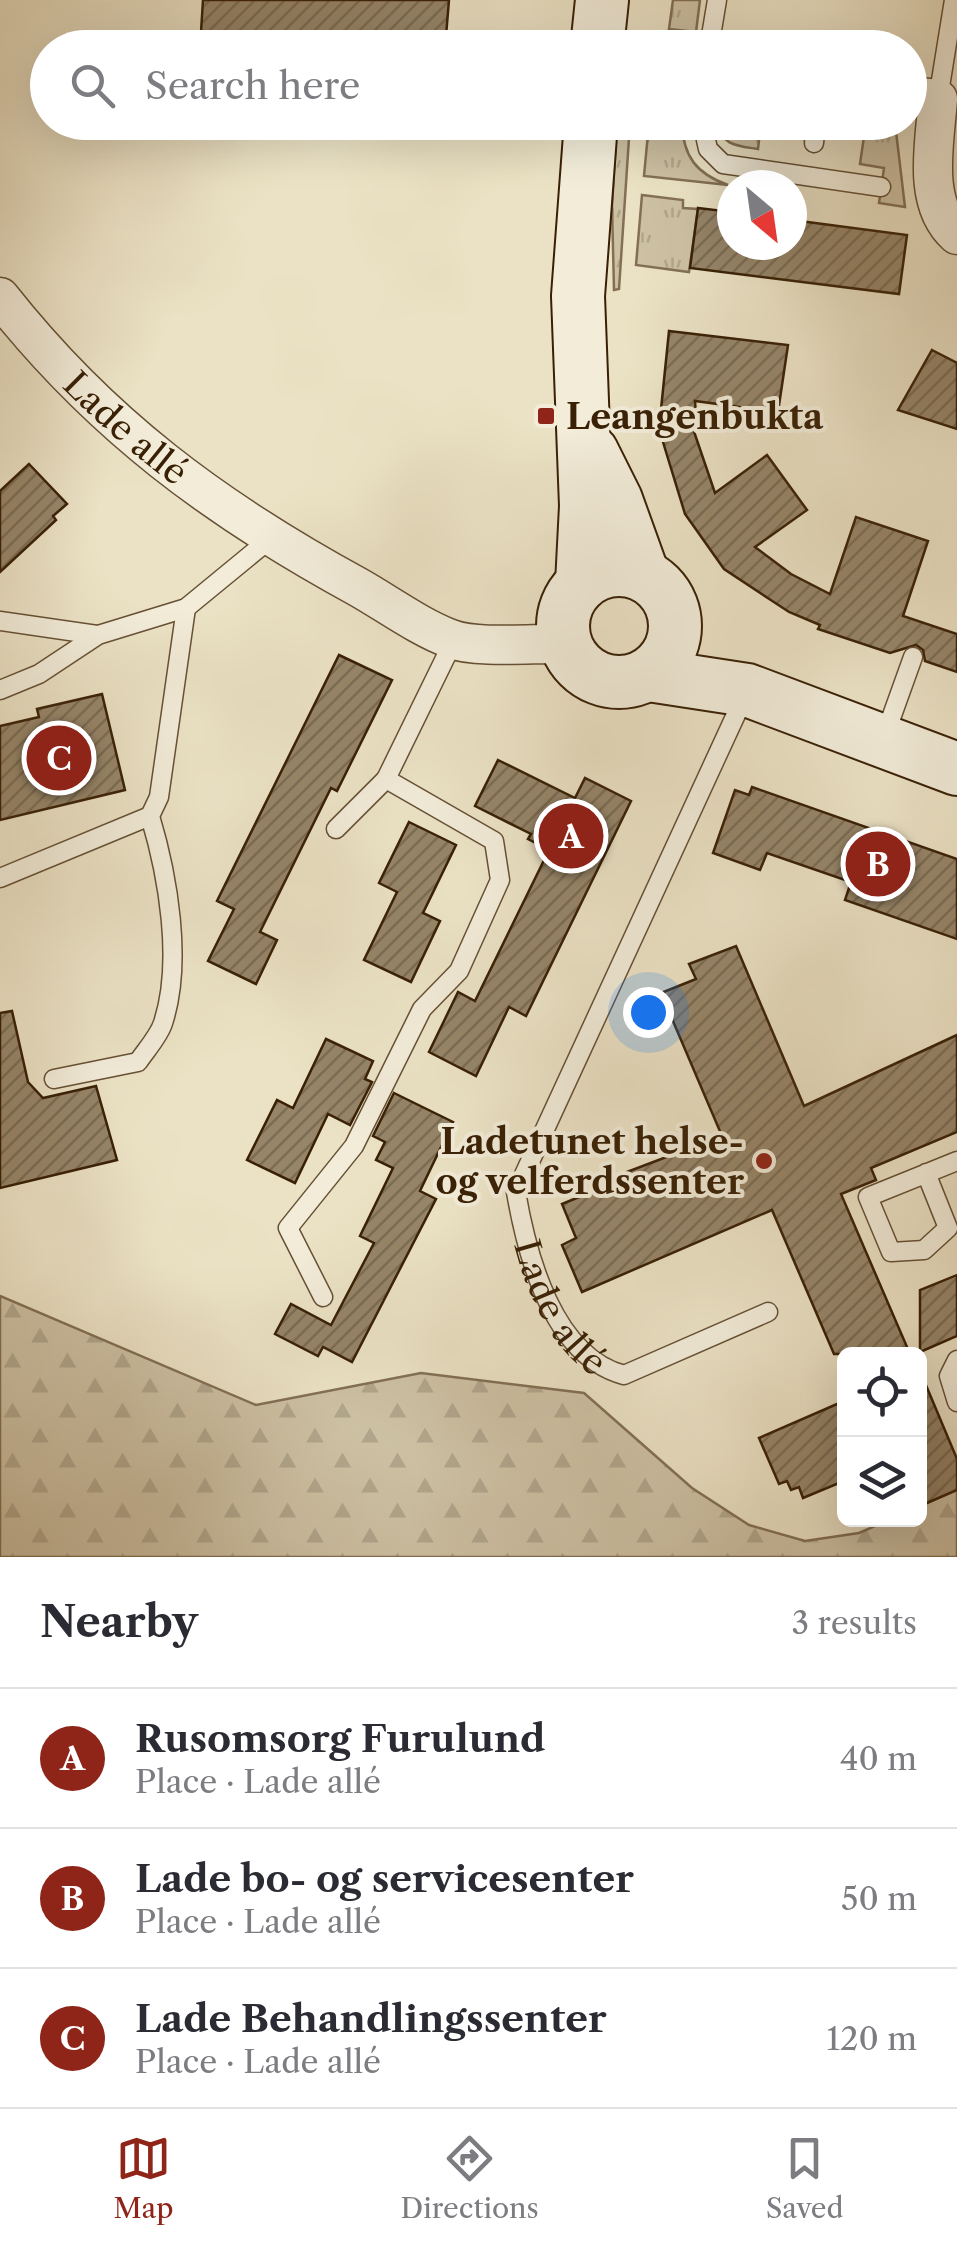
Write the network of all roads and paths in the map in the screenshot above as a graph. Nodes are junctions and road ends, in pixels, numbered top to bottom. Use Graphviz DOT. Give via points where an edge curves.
graph roads {
  1 [pos="602,0"];
  2 [pos="716,0"];
  3 [pos="954,0"];
  4 [pos="598,30"];
  5 [pos="712,30"];
  6 [pos="927,88"];
  7 [pos="927,121"];
  8 [pos="589,140"];
  9 [pos="706,140"];
  10 [pos="814,140"];
  11 [pos="814,143"];
  12 [pos="881,187"];
  13 [pos="957,235"];
  14 [pos="0,296"];
  15 [pos="581,431"];
  16 [pos="270,539"];
  17 [pos="643,575"];
  18 [pos="582,584"];
  19 [pos="186,608"];
  20 [pos="0,621"];
  21 [pos="98,635"];
  22 [pos="454,640"];
  23 [pos="565,644"];
  24 [pos="662,657"];
  25 [pos="914,657"];
  26 [pos="0,690"];
  27 [pos="747,690"];
  28 [pos="883,740"];
  29 [pos="957,768"];
  30 [pos="386,780"];
  31 [pos="150,816"];
  32 [pos="336,829"];
  33 [pos="0,878"];
  34 [pos="54,1079"];
  35 [pos="957,1160"];
  36 [pos="926,1173"];
  37 [pos="323,1298"];
  38 [pos="768,1312"];
  39 [pos="957,1360"];
  40 [pos="957,1402"];
  1 -- 4 [label="street"];
  2 -- 5 [label="lane"];
  3 -- 6 [label="lane"];
  7 -- 13 [label="street" via="936,196"];
  8 -- 15 [label="street" via="578,296"];
  9 -- 12 [label="lane" via="723,164"];
  10 -- 11 [label="lane"];
  14 -- 16 [label="street, Lade allé" via="39,346 154,458"];
  15 -- 17 [label="street"];
  15 -- 18 [label="street"];
  16 -- 19 [label="lane"];
  16 -- 22 [label="street, Lade allé"];
  17 -- 18 [label="street" via="614,570"];
  17 -- 24 [label="street" via="670,602"];
  18 -- 23 [label="street" via="564,612"];
  19 -- 21 [label="lane"];
  19 -- 31 [label="lane" via="159,797"];
  20 -- 21 [label="lane"];
  21 -- 26 [label="lane" via="39,674"];
  22 -- 23 [label="street, Lade allé"];
  22 -- 30 [label="lane"];
  23 -- 24 [label="street" via="584,672 616,683"];
  24 -- 27 [label="street"];
  25 -- 28 [label="lane"];
  27 -- 28 [label="street"];
  27 -- 38 [label="lane, Lade allé" via="516,1192 523,1235 564,1332 591,1362 624,1375"];
  28 -- 29 [label="street"];
  30 -- 32 [label="lane"];
  30 -- 37 [label="lane" via="494,840 500,880 459,972 422,1009 354,1146 288,1228"];
  31 -- 33 [label="lane"];
  31 -- 34 [label="lane" via="167,873 172,949 163,1024 138,1062"];
  35 -- 36 [label="lane"];
  36 -- 36 [label="lane" via="868,1197 891,1252 924,1250 948,1228"];
  39 -- 40 [label="lane" via="948,1376"];
}
